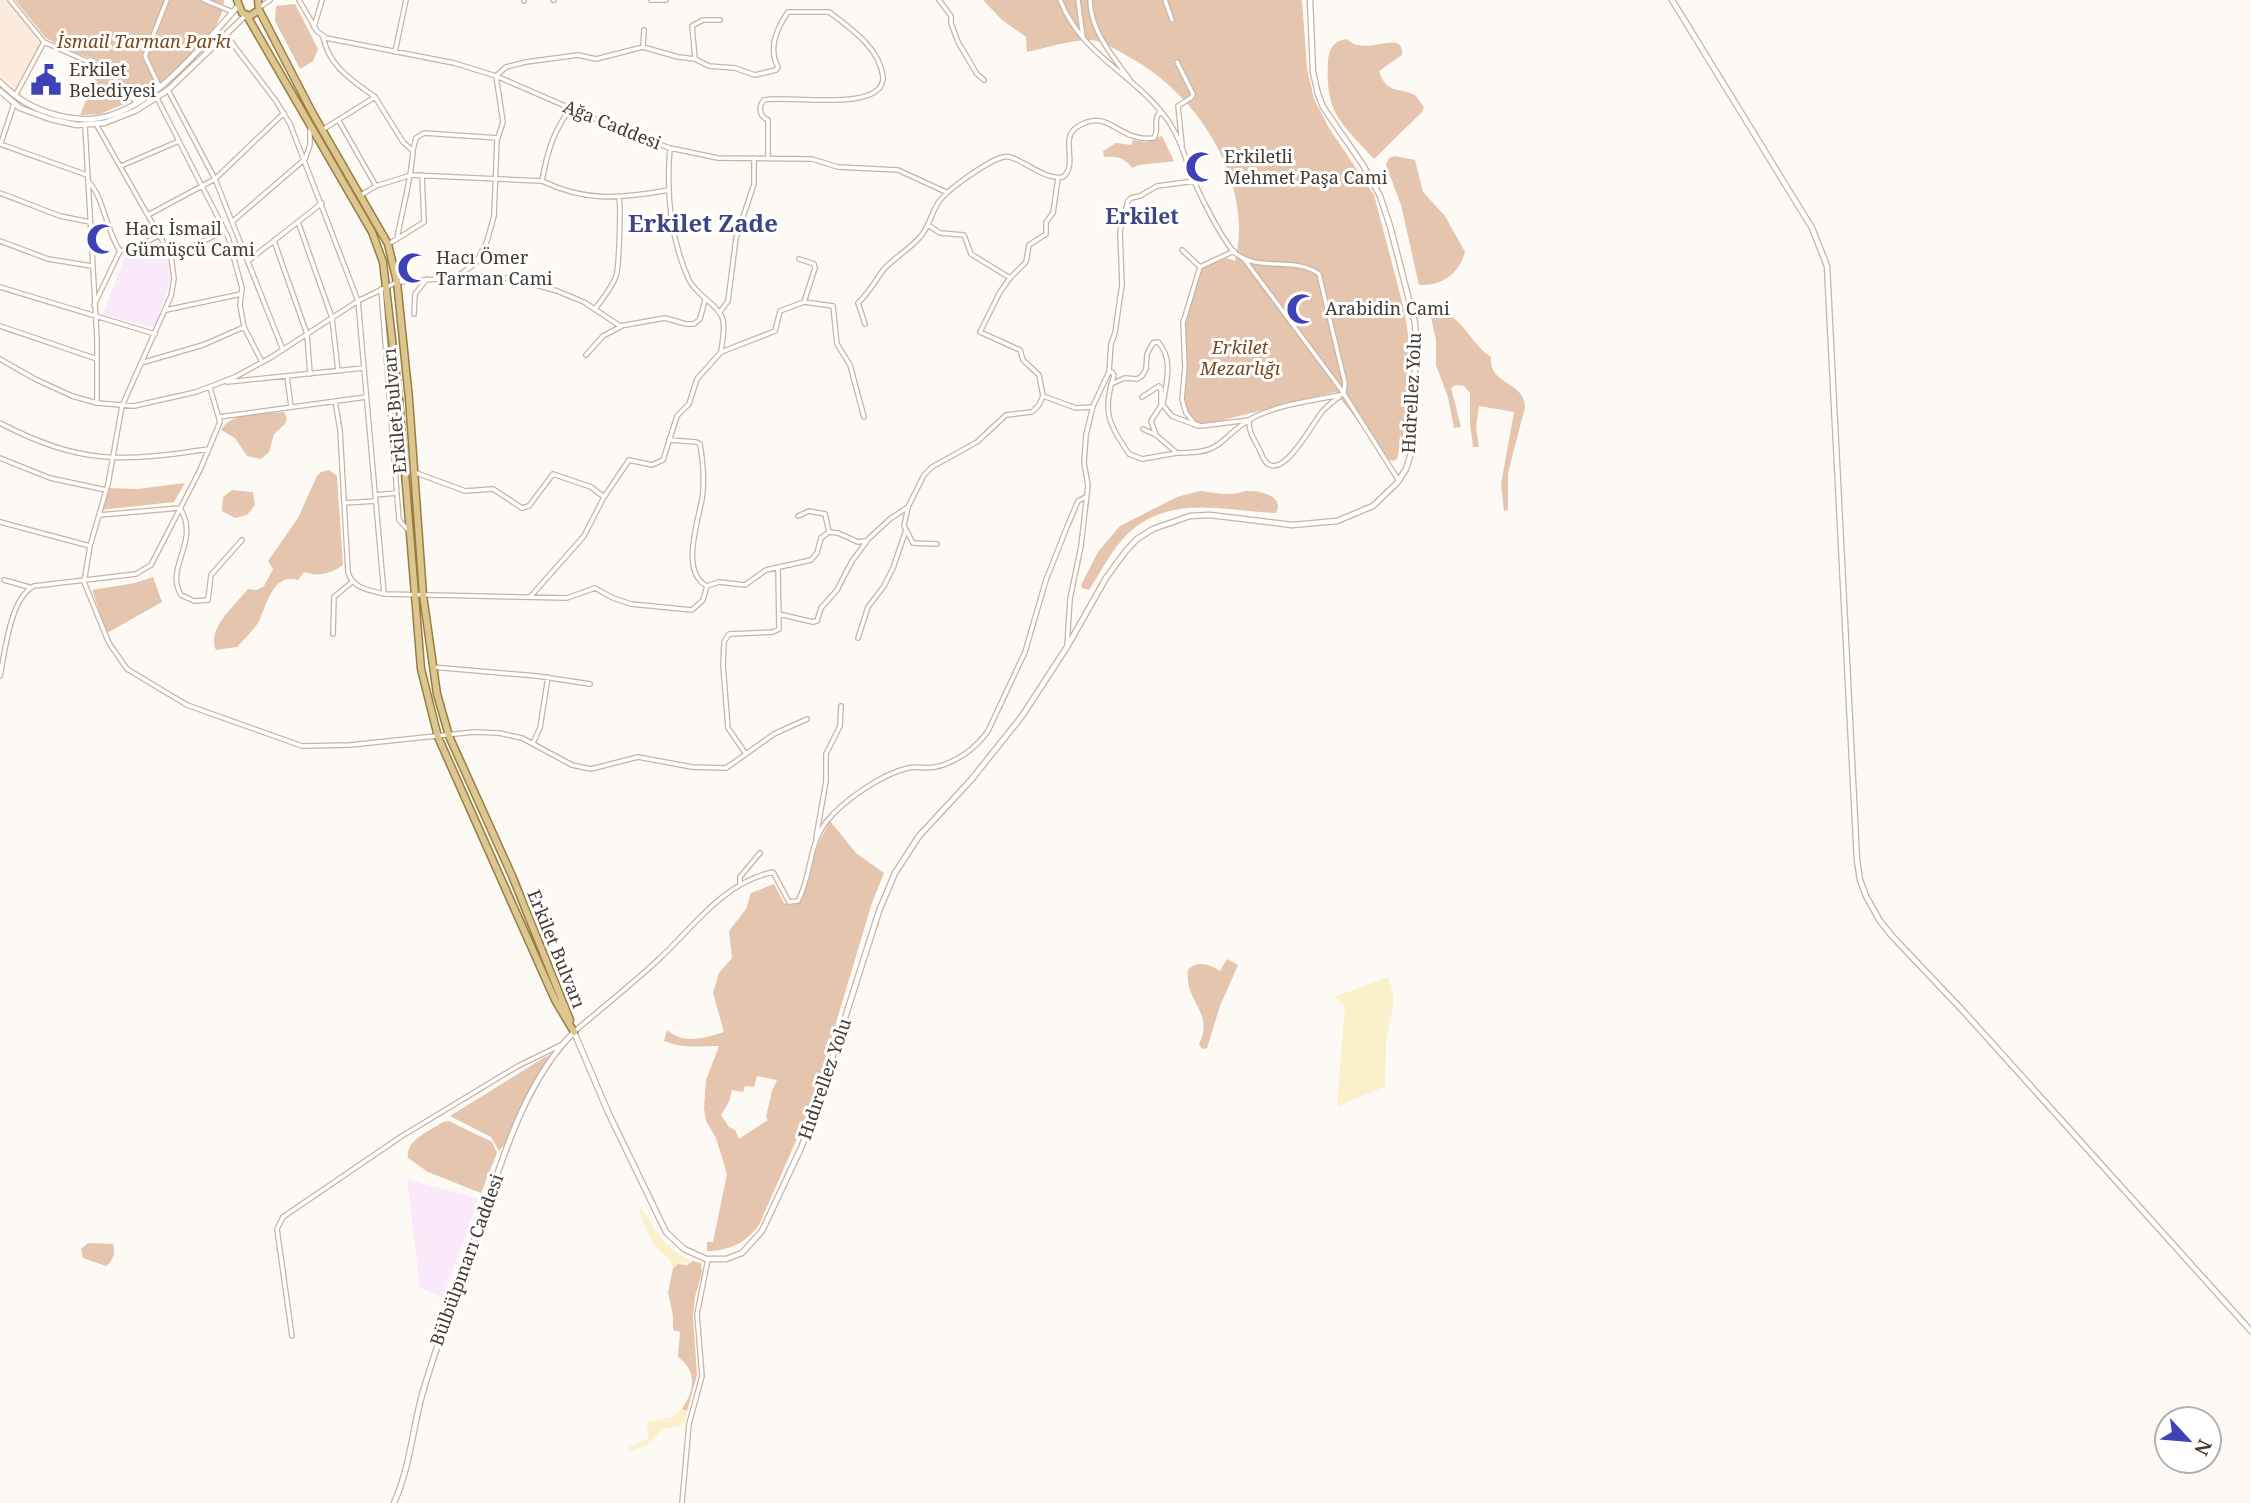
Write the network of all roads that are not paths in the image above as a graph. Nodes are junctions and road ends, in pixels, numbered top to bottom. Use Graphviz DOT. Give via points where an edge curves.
graph roads {
  1 [pos="10,0"];
  2 [pos="167,0"];
  3 [pos="204,0"];
  4 [pos="270,0"];
  5 [pos="299,0"];
  6 [pos="322,0"];
  7 [pos="406,0"];
  8 [pos="651,0"];
  9 [pos="666,0"];
  10 [pos="939,0"];
  11 [pos="1060,0"];
  12 [pos="1078,0"];
  13 [pos="1090,0"];
  14 [pos="1165,0"];
  15 [pos="1310,0"];
  16 [pos="1672,0"];
  17 [pos="239,2"];
  18 [pos="259,6"];
  19 [pos="233,12"];
  20 [pos="246,16"];
  21 [pos="720,20"];
  22 [pos="1172,20"];
  23 [pos="314,27"];
  24 [pos="644,30"];
  25 [pos="226,35"];
  26 [pos="323,36"];
  27 [pos="1083,40"];
  28 [pos="44,42"];
  29 [pos="643,47"];
  30 [pos="395,52"];
  31 [pos="695,59"];
  32 [pos="1177,62"];
  33 [pos="496,76"];
  34 [pos="984,80"];
  35 [pos="0,82"];
  36 [pos="1133,85"];
  37 [pos="160,88"];
  38 [pos="168,90"];
  39 [pos="0,91"];
  40 [pos="15,96"];
  41 [pos="375,97"];
  42 [pos="157,98"];
  43 [pos="136,102"];
  44 [pos="14,104"];
  45 [pos="571,108"];
  46 [pos="1161,111"];
  47 [pos="284,113"];
  48 [pos="339,121"];
  49 [pos="308,122"];
  50 [pos="96,124"];
  51 [pos="85,126"];
  52 [pos="322,130"];
  53 [pos="498,138"];
  54 [pos="180,141"];
  55 [pos="0,144"];
  56 [pos="1182,146"];
  57 [pos="670,148"];
  58 [pos="413,151"];
  59 [pos="754,158"];
  60 [pos="768,158"];
  61 [pos="305,159"];
  62 [pos="121,166"];
  63 [pos="87,175"];
  64 [pos="411,175"];
  65 [pos="422,175"];
  66 [pos="497,178"];
  67 [pos="1058,178"];
  68 [pos="215,179"];
  69 [pos="88,181"];
  70 [pos="542,181"];
  71 [pos="1195,181"];
  72 [pos="203,185"];
  73 [pos="376,187"];
  74 [pos="669,190"];
  75 [pos="946,192"];
  76 [pos="0,193"];
  77 [pos="360,195"];
  78 [pos="619,198"];
  79 [pos="322,203"];
  80 [pos="149,215"];
  81 [pos="233,221"];
  82 [pos="90,222"];
  83 [pos="298,222"];
  84 [pos="928,225"];
  85 [pos="225,231"];
  86 [pos="160,235"];
  87 [pos="397,239"];
  88 [pos="0,241"];
  89 [pos="274,241"];
  90 [pos="388,244"];
  91 [pos="1182,250"];
  92 [pos="120,251"];
  93 [pos="1234,251"];
  94 [pos="172,256"];
  95 [pos="247,259"];
  96 [pos="799,259"];
  97 [pos="1244,259"];
  98 [pos="235,261"];
  99 [pos="92,266"];
  100 [pos="1200,267"];
  101 [pos="457,278"];
  102 [pos="1010,278"];
  103 [pos="426,279"];
  104 [pos="397,282"];
  105 [pos="0,287"];
  106 [pos="384,288"];
  107 [pos="241,294"];
  108 [pos="705,300"];
  109 [pos="358,301"];
  110 [pos="804,302"];
  111 [pos="94,305"];
  112 [pos="595,309"];
  113 [pos="166,310"];
  114 [pos="720,312"];
  115 [pos="414,314"];
  116 [pos="95,315"];
  117 [pos="332,318"];
  118 [pos="864,324"];
  119 [pos="0,326"];
  120 [pos="622,326"];
  121 [pos="244,327"];
  122 [pos="155,334"];
  123 [pos="307,334"];
  124 [pos="282,350"];
  125 [pos="721,352"];
  126 [pos="586,355"];
  127 [pos="0,359"];
  128 [pos="97,359"];
  129 [pos="141,363"];
  130 [pos="263,363"];
  131 [pos="364,368"];
  132 [pos="338,371"];
  133 [pos="1109,372"];
  134 [pos="310,374"];
  135 [pos="287,376"];
  136 [pos="222,383"];
  137 [pos="1111,384"];
  138 [pos="210,388"];
  139 [pos="1345,394"];
  140 [pos="1043,396"];
  141 [pos="366,397"];
  142 [pos="1142,397"];
  143 [pos="335,401"];
  144 [pos="97,402"];
  145 [pos="1162,404"];
  146 [pos="122,406"];
  147 [pos="291,407"];
  148 [pos="1093,407"];
  149 [pos="864,416"];
  150 [pos="219,417"];
  151 [pos="1249,420"];
  152 [pos="0,422"];
  153 [pos="1199,426"];
  154 [pos="1143,429"];
  155 [pos="1156,435"];
  156 [pos="669,440"];
  157 [pos="209,449"];
  158 [pos="1177,453"];
  159 [pos="0,458"];
  160 [pos="112,459"];
  161 [pos="414,472"];
  162 [pos="1399,481"];
  163 [pos="106,490"];
  164 [pos="397,493"];
  165 [pos="375,495"];
  166 [pos="604,497"];
  167 [pos="1086,497"];
  168 [pos="376,501"];
  169 [pos="344,503"];
  170 [pos="908,507"];
  171 [pos="180,508"];
  172 [pos="99,515"];
  173 [pos="798,516"];
  174 [pos="0,522"];
  175 [pos="906,530"];
  176 [pos="410,532"];
  177 [pos="829,533"];
  178 [pos="867,539"];
  179 [pos="242,540"];
  180 [pos="937,544"];
  181 [pos="90,546"];
  182 [pos="778,568"];
  183 [pos="4,580"];
  184 [pos="84,582"];
  185 [pos="352,582"];
  186 [pos="707,586"];
  187 [pos="31,587"];
  188 [pos="384,594"];
  189 [pos="414,595"];
  190 [pos="423,595"];
  191 [pos="531,596"];
  192 [pos="779,614"];
  193 [pos="333,634"];
  194 [pos="858,638"];
  195 [pos="1067,647"];
  196 [pos="432,667"];
  197 [pos="0,676"];
  198 [pos="548,677"];
  199 [pos="590,684"];
  200 [pos="841,706"];
  201 [pos="807,719"];
  202 [pos="449,736"];
  203 [pos="438,737"];
  204 [pos="533,744"];
  205 [pos="746,754"];
  206 [pos="815,843"];
  207 [pos="760,853"];
  208 [pos="740,885"];
  209 [pos="574,1032"];
  210 [pos="561,1045"];
  211 [pos="708,1259"];
  212 [pos="2251,1331"];
  213 [pos="292,1336"];
  214 [pos="394,1503"];
  215 [pos="682,1503"];
  1 -- 28 [label="street"];
  2 -- 37 [label="street" via="145,56"];
  3 -- 19 [label="street"];
  4 -- 18 [label="street"];
  5 -- 23 [label="street"];
  6 -- 23 [label="street"];
  7 -- 30 [label="street"];
  8 -- 9 [label="street"];
  10 -- 34 [label="street" via="951,16 958,42"];
  11 -- 27 [label="street"];
  12 -- 27 [label="street"];
  13 -- 36 [label="street" via="1097,32"];
  14 -- 22 [label="street"];
  15 -- 162 [label="street, Hıdrellez Yolu" via="1318,94 1380,196 1415,323 1411,453"];
  16 -- 212 [label="street" via="1812,228 1827,266 1857,860 1864,891 1892,936"];
  17 -- 19 [label="street"];
  17 -- 20 [label="main road, Erkilet Bulvarı"];
  18 -- 20 [label="main road" via="253,16"];
  18 -- 52 [label="main road, Erkilet Bulvarı"];
  19 -- 37 [label="street"];
  20 -- 25 [label="street"];
  20 -- 49 [label="main road, Erkilet Bulvarı"];
  21 -- 31 [label="street" via="703,20 692,26"];
  23 -- 26 [label="street"];
  24 -- 29 [label="street"];
  25 -- 38 [label="street"];
  25 -- 47 [label="street"];
  26 -- 30 [label="street, Ağa Caddesi"];
  26 -- 41 [label="street" via="334,64"];
  27 -- 36 [label="street"];
  28 -- 40 [label="street"];
  28 -- 43 [label="street" via="107,70"];
  29 -- 31 [label="street"];
  29 -- 33 [label="street" via="596,59 578,55 526,62 506,67"];
  30 -- 33 [label="street, Ağa Caddesi"];
  31 -- 60 [label="street" via="755,75 776,70 772,49 789,12 829,12 874,53 883,82 871,94 822,102 764,100 760,112 768,120"];
  32 -- 56 [label="street" via="1193,94 1177,108"];
  33 -- 45 [label="street, Ağa Caddesi"];
  33 -- 53 [label="street" via="503,122"];
  35 -- 40 [label="street"];
  36 -- 46 [label="street"];
  37 -- 43 [label="street"];
  38 -- 42 [label="street"];
  38 -- 68 [label="street"];
  39 -- 44 [label="street"];
  40 -- 43 [label="street" via="37,109 83,119 105,116"];
  41 -- 48 [label="street"];
  41 -- 58 [label="street"];
  42 -- 50 [label="street"];
  42 -- 54 [label="street"];
  44 -- 51 [label="street" via="50,119"];
  44 -- 55 [label="street"];
  45 -- 57 [label="street, Ağa Caddesi"];
  45 -- 70 [label="street" via="550,144"];
  46 -- 56 [label="street"];
  46 -- 67 [label="street" via="1154,138 1127,135 1102,120 1075,128 1069,136 1069,172"];
  47 -- 61 [label="street"];
  47 -- 68 [label="street"];
  48 -- 52 [label="street"];
  48 -- 73 [label="street"];
  49 -- 61 [label="street" via="311,141"];
  49 -- 106 [label="main road, Erkilet Bulvarı" via="372,232 383,262"];
  50 -- 51 [label="street"];
  50 -- 62 [label="street"];
  51 -- 63 [label="street"];
  52 -- 77 [label="main road, Erkilet Bulvarı"];
  53 -- 58 [label="street" via="424,133 415,140"];
  53 -- 66 [label="street"];
  54 -- 62 [label="street"];
  54 -- 72 [label="street"];
  55 -- 63 [label="street"];
  56 -- 71 [label="street"];
  57 -- 59 [label="street, Ağa Caddesi" via="718,158"];
  57 -- 74 [label="street"];
  58 -- 64 [label="street"];
  59 -- 60 [label="street, Ağa Caddesi"];
  59 -- 114 [label="street" via="754,184 736,238 728,301"];
  60 -- 75 [label="street, Ağa Caddesi" via="898,170"];
  61 -- 79 [label="street"];
  61 -- 81 [label="street"];
  62 -- 80 [label="street"];
  63 -- 69 [label="street"];
  64 -- 65 [label="street"];
  64 -- 73 [label="street"];
  64 -- 87 [label="street"];
  65 -- 66 [label="street"];
  65 -- 87 [label="street" via="424,222"];
  66 -- 70 [label="street"];
  66 -- 101 [label="street" via="487,241 476,263"];
  67 -- 75 [label="street" via="1005,156"];
  67 -- 102 [label="street" via="1046,234 1029,245 1026,262"];
  68 -- 72 [label="street"];
  68 -- 81 [label="street"];
  69 -- 82 [label="street"];
  69 -- 92 [label="street"];
  70 -- 78 [label="street" via="601,198"];
  71 -- 93 [label="street"];
  71 -- 133 [label="street" via="1154,186 1129,200 1120,231 1122,284"];
  72 -- 80 [label="street"];
  72 -- 85 [label="street"];
  73 -- 77 [label="street"];
  74 -- 78 [label="street"];
  74 -- 108 [label="street" via="680,255 692,286"];
  75 -- 84 [label="street"];
  76 -- 82 [label="street"];
  77 -- 90 [label="main road, Erkilet Bulvarı"];
  78 -- 112 [label="street" via="618,272"];
  79 -- 83 [label="street"];
  79 -- 109 [label="street"];
  80 -- 86 [label="street"];
  81 -- 95 [label="street"];
  82 -- 99 [label="street"];
  83 -- 89 [label="street"];
  83 -- 117 [label="street"];
  84 -- 102 [label="street" via="940,233 964,234 971,254"];
  84 -- 118 [label="street" via="858,303"];
  85 -- 94 [label="street"];
  85 -- 98 [label="street"];
  86 -- 92 [label="street"];
  86 -- 94 [label="street"];
  87 -- 90 [label="street"];
  88 -- 99 [label="street" via="48,259"];
  89 -- 95 [label="street"];
  89 -- 123 [label="street"];
  90 -- 104 [label="main road, Erkilet Bulvarı"];
  91 -- 100 [label="street"];
  92 -- 111 [label="street"];
  93 -- 97 [label="street"];
  93 -- 100 [label="street"];
  94 -- 113 [label="street" via="174,285"];
  95 -- 98 [label="street"];
  95 -- 124 [label="street"];
  96 -- 110 [label="street" via="816,268"];
  97 -- 139 [label="street"];
  97 -- 139 [label="street" via="1319,274"];
  98 -- 107 [label="street"];
  99 -- 111 [label="street"];
  100 -- 153 [label="street" via="1183,323 1182,400 1186,413"];
  101 -- 103 [label="street"];
  101 -- 112 [label="street" via="492,276 526,281"];
  102 -- 140 [label="street" via="980,332 1020,350 1023,360 1039,375"];
  103 -- 104 [label="street"];
  103 -- 115 [label="street" via="415,294"];
  104 -- 106 [label="street"];
  104 -- 161 [label="main road, Erkilet Bulvarı"];
  105 -- 116 [label="street"];
  106 -- 109 [label="street"];
  106 -- 164 [label="street"];
  106 -- 176 [label="main road, Erkilet Bulvarı"];
  107 -- 113 [label="street"];
  107 -- 121 [label="street"];
  108 -- 114 [label="street"];
  108 -- 120 [label="street" via="694,324 665,318"];
  109 -- 117 [label="street"];
  109 -- 131 [label="street"];
  110 -- 125 [label="street" via="780,311 775,331"];
  110 -- 149 [label="street" via="833,306 837,344 850,365"];
  111 -- 116 [label="street"];
  112 -- 120 [label="street"];
  113 -- 122 [label="street"];
  114 -- 125 [label="street"];
  116 -- 122 [label="street"];
  116 -- 128 [label="street"];
  117 -- 123 [label="street"];
  117 -- 132 [label="street"];
  119 -- 128 [label="street"];
  120 -- 126 [label="street" via="603,336"];
  121 -- 129 [label="street"];
  121 -- 130 [label="street"];
  122 -- 129 [label="street"];
  123 -- 124 [label="street"];
  123 -- 134 [label="street"];
  124 -- 130 [label="street"];
  125 -- 156 [label="street" via="697,379"];
  127 -- 144 [label="street" via="66,394"];
  128 -- 144 [label="street"];
  129 -- 146 [label="street"];
  130 -- 136 [label="street"];
  131 -- 132 [label="street"];
  131 -- 141 [label="street"];
  132 -- 134 [label="street"];
  133 -- 137 [label="street" via="1114,375"];
  133 -- 148 [label="street"];
  134 -- 135 [label="street"];
  135 -- 136 [label="street"];
  135 -- 147 [label="street"];
  136 -- 138 [label="street"];
  137 -- 145 [label="street" via="1142,376 1147,354 1158,342 1168,365"];
  137 -- 158 [label="street" via="1108,415 1129,454 1142,459"];
  138 -- 146 [label="street"];
  138 -- 150 [label="street"];
  139 -- 151 [label="street"];
  139 -- 151 [label="street" via="1322,413 1293,454 1276,465 1263,459 1250,434"];
  139 -- 162 [label="street"];
  140 -- 148 [label="street" via="1076,408"];
  140 -- 170 [label="street" via="1032,412 1006,415 977,442 932,467 923,475"];
  141 -- 143 [label="street"];
  141 -- 165 [label="street"];
  142 -- 145 [label="street" via="1159,386"];
  143 -- 147 [label="street"];
  143 -- 169 [label="street"];
  144 -- 146 [label="street"];
  145 -- 153 [label="street" via="1172,416"];
  145 -- 155 [label="street" via="1151,421"];
  146 -- 160 [label="street"];
  147 -- 150 [label="street"];
  148 -- 167 [label="street" via="1084,450"];
  150 -- 157 [label="street"];
  151 -- 153 [label="street"];
  151 -- 158 [label="street" via="1212,449"];
  152 -- 160 [label="street" via="55,447"];
  154 -- 155 [label="street"];
  155 -- 158 [label="street"];
  156 -- 166 [label="street" via="663,460 657,464 629,460"];
  156 -- 186 [label="street" via="700,444 702,497 693,556 698,578"];
  157 -- 160 [label="street"];
  157 -- 171 [label="street"];
  159 -- 163 [label="street" via="50,478"];
  160 -- 163 [label="street"];
  161 -- 166 [label="street" via="465,491 493,489 522,508 529,506 553,474 591,487"];
  161 -- 190 [label="main road, Erkilet Bulvarı"];
  162 -- 195 [label="street, Hıdrellez Yolu" via="1367,510 1329,522 1292,525 1196,515 1153,529 1118,560"];
  163 -- 172 [label="street"];
  164 -- 165 [label="street"];
  164 -- 176 [label="street" via="399,520"];
  165 -- 168 [label="street"];
  166 -- 191 [label="street" via="579,543"];
  167 -- 195 [label="street"];
  167 -- 206 [label="street" via="1078,501 1046,580 1025,652 984,736 944,764 903,769 862,789 829,818"];
  168 -- 169 [label="street"];
  168 -- 188 [label="street"];
  169 -- 185 [label="street"];
  170 -- 175 [label="street"];
  170 -- 178 [label="street"];
  171 -- 172 [label="street"];
  171 -- 179 [label="street" via="187,538 176,584 187,599 208,600 211,575"];
  171 -- 184 [label="street" via="145,570"];
  172 -- 181 [label="street"];
  173 -- 177 [label="street" via="807,511 825,514"];
  174 -- 181 [label="street"];
  175 -- 180 [label="street" via="913,543"];
  175 -- 194 [label="street" via="893,568 868,607"];
  176 -- 189 [label="main road, Erkilet Bulvarı"];
  177 -- 178 [label="street" via="858,542"];
  177 -- 182 [label="street" via="821,538 811,560"];
  178 -- 192 [label="street" via="817,621"];
  181 -- 184 [label="street"];
  182 -- 186 [label="street" via="745,585 719,582"];
  182 -- 192 [label="street"];
  183 -- 187 [label="street"];
  184 -- 187 [label="street"];
  184 -- 203 [label="street" via="121,662 187,705 302,746"];
  185 -- 188 [label="street"];
  185 -- 193 [label="street" via="333,599"];
  186 -- 191 [label="street" via="703,600 692,610 631,604 595,588 567,598"];
  187 -- 197 [label="street" via="19,600"];
  188 -- 189 [label="street"];
  189 -- 190 [label="street"];
  189 -- 203 [label="main road, Erkilet Bulvarı" via="421,669"];
  190 -- 191 [label="street"];
  190 -- 196 [label="main road, Erkilet Bulvarı"];
  192 -- 205 [label="street" via="776,631 729,634 724,642 728,728"];
  195 -- 211 [label="street, Hıdırellez Yolu" via="1014,726 902,861 879,911 810,1127 776,1204 746,1250 729,1258"];
  196 -- 198 [label="street"];
  196 -- 202 [label="main road, Erkilet Bulvarı"];
  198 -- 199 [label="street"];
  198 -- 204 [label="street"];
  200 -- 206 [label="street" via="840,726 826,754"];
  201 -- 205 [label="street"];
  202 -- 203 [label="street"];
  202 -- 204 [label="street" via="499,733"];
  202 -- 209 [label="main road, Erkilet Bulvarı" via="513,878"];
  203 -- 209 [label="main road, Erkilet Bulvarı" via="555,1000"];
  204 -- 205 [label="street" via="572,765 591,769 638,757 726,768"];
  206 -- 208 [label="street" via="806,886 797,903 783,895 773,872"];
  207 -- 208 [label="street" via="740,877"];
  208 -- 209 [label="street"];
  209 -- 210 [label="street, Bülbülpınarı Caddesi"];
  209 -- 211 [label="street" via="661,1224 680,1245"];
  210 -- 213 [label="street" via="402,1136 281,1220 277,1229"];
  210 -- 214 [label="street, Bülbülpınarı Caddesi" via="527,1104 501,1166 434,1354 409,1461"];
  211 -- 215 [label="street" via="697,1314 702,1376 690,1424"];
}
